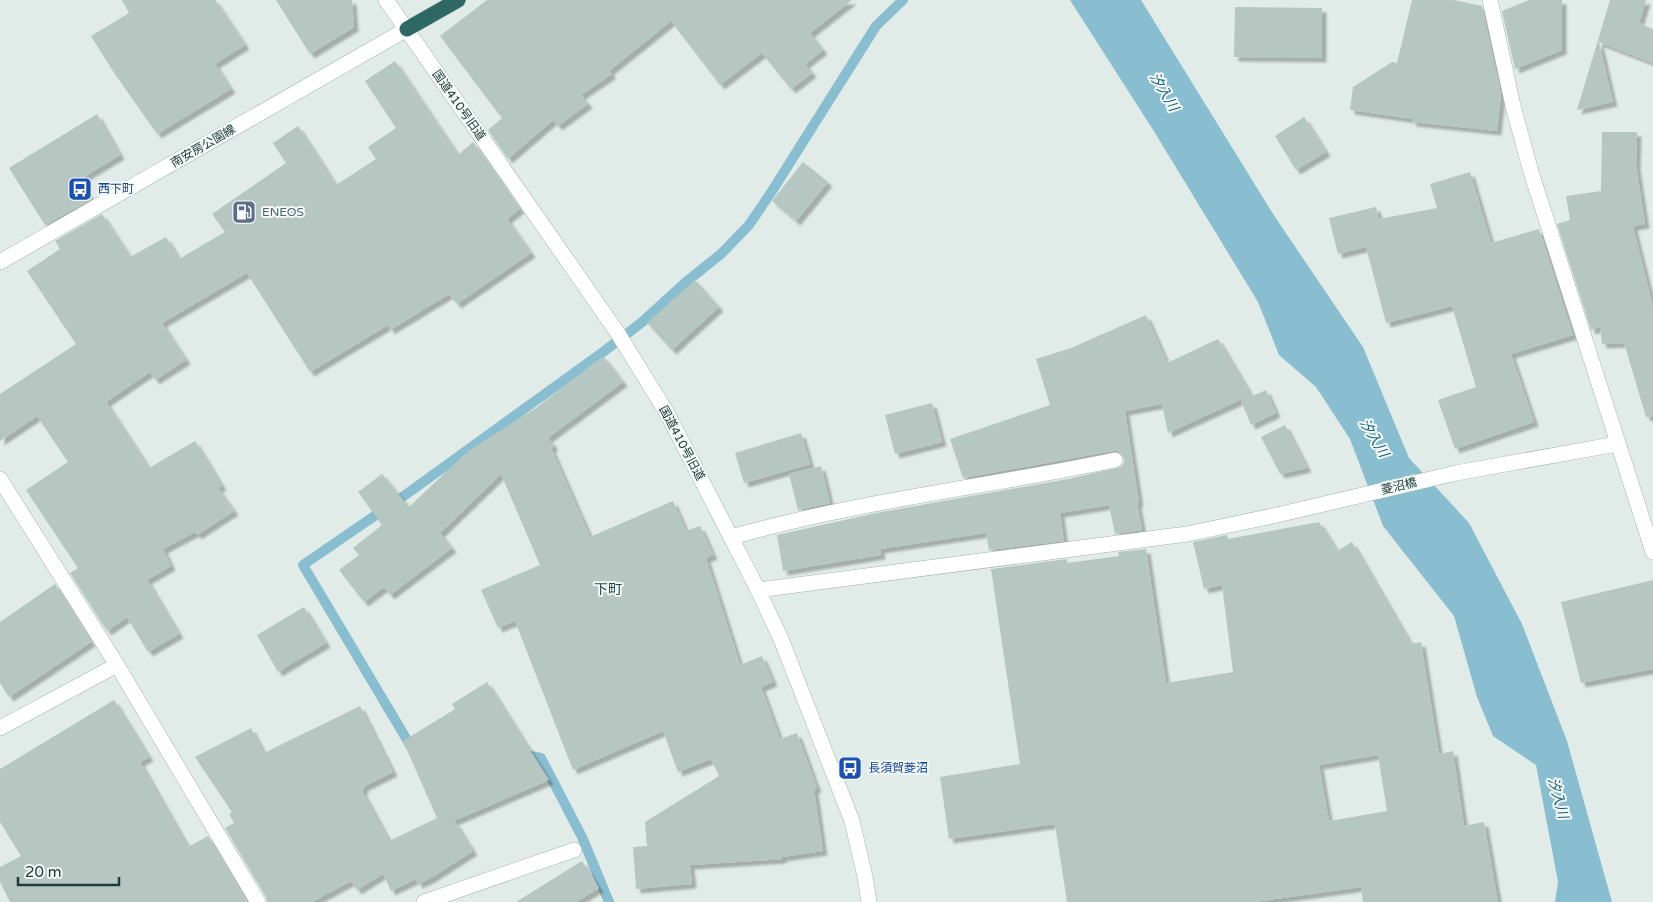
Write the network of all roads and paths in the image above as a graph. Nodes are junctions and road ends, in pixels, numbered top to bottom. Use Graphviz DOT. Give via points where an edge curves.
graph roads {
  1 [pos="386,0"];
  2 [pos="458,0"];
  3 [pos="1490,0"];
  4 [pos="407,29"];
  5 [pos="0,262"];
  6 [pos="1617,444"];
  7 [pos="1115,460"];
  8 [pos="0,479"];
  9 [pos="731,538"];
  10 [pos="1653,552"];
  11 [pos="758,590"];
  12 [pos="117,665"];
  13 [pos="0,728"];
  14 [pos="574,850"];
  15 [pos="258,902"];
  16 [pos="424,902"];
  17 [pos="869,902"];
  1 -- 4 [label="street, 国道410号旧道"];
  2 -- 4 [label="highway"];
  3 -- 6 [label="street" via="1531,172"];
  4 -- 5 [label="street, 南安房公園線"];
  4 -- 9 [label="street, 国道410号旧道" via="621,339 667,413"];
  6 -- 10 [label="street"];
  6 -- 11 [label="street, 菱沼橋" via="1456,473 1187,534"];
  7 -- 9 [label="street" via="870,503 783,522"];
  8 -- 12 [label="street"];
  9 -- 11 [label="street, 国道410号旧道"];
  11 -- 17 [label="street, 国道410号旧道" via="781,639 852,821"];
  12 -- 13 [label="street"];
  12 -- 15 [label="street"];
  14 -- 16 [label="street"];
}
